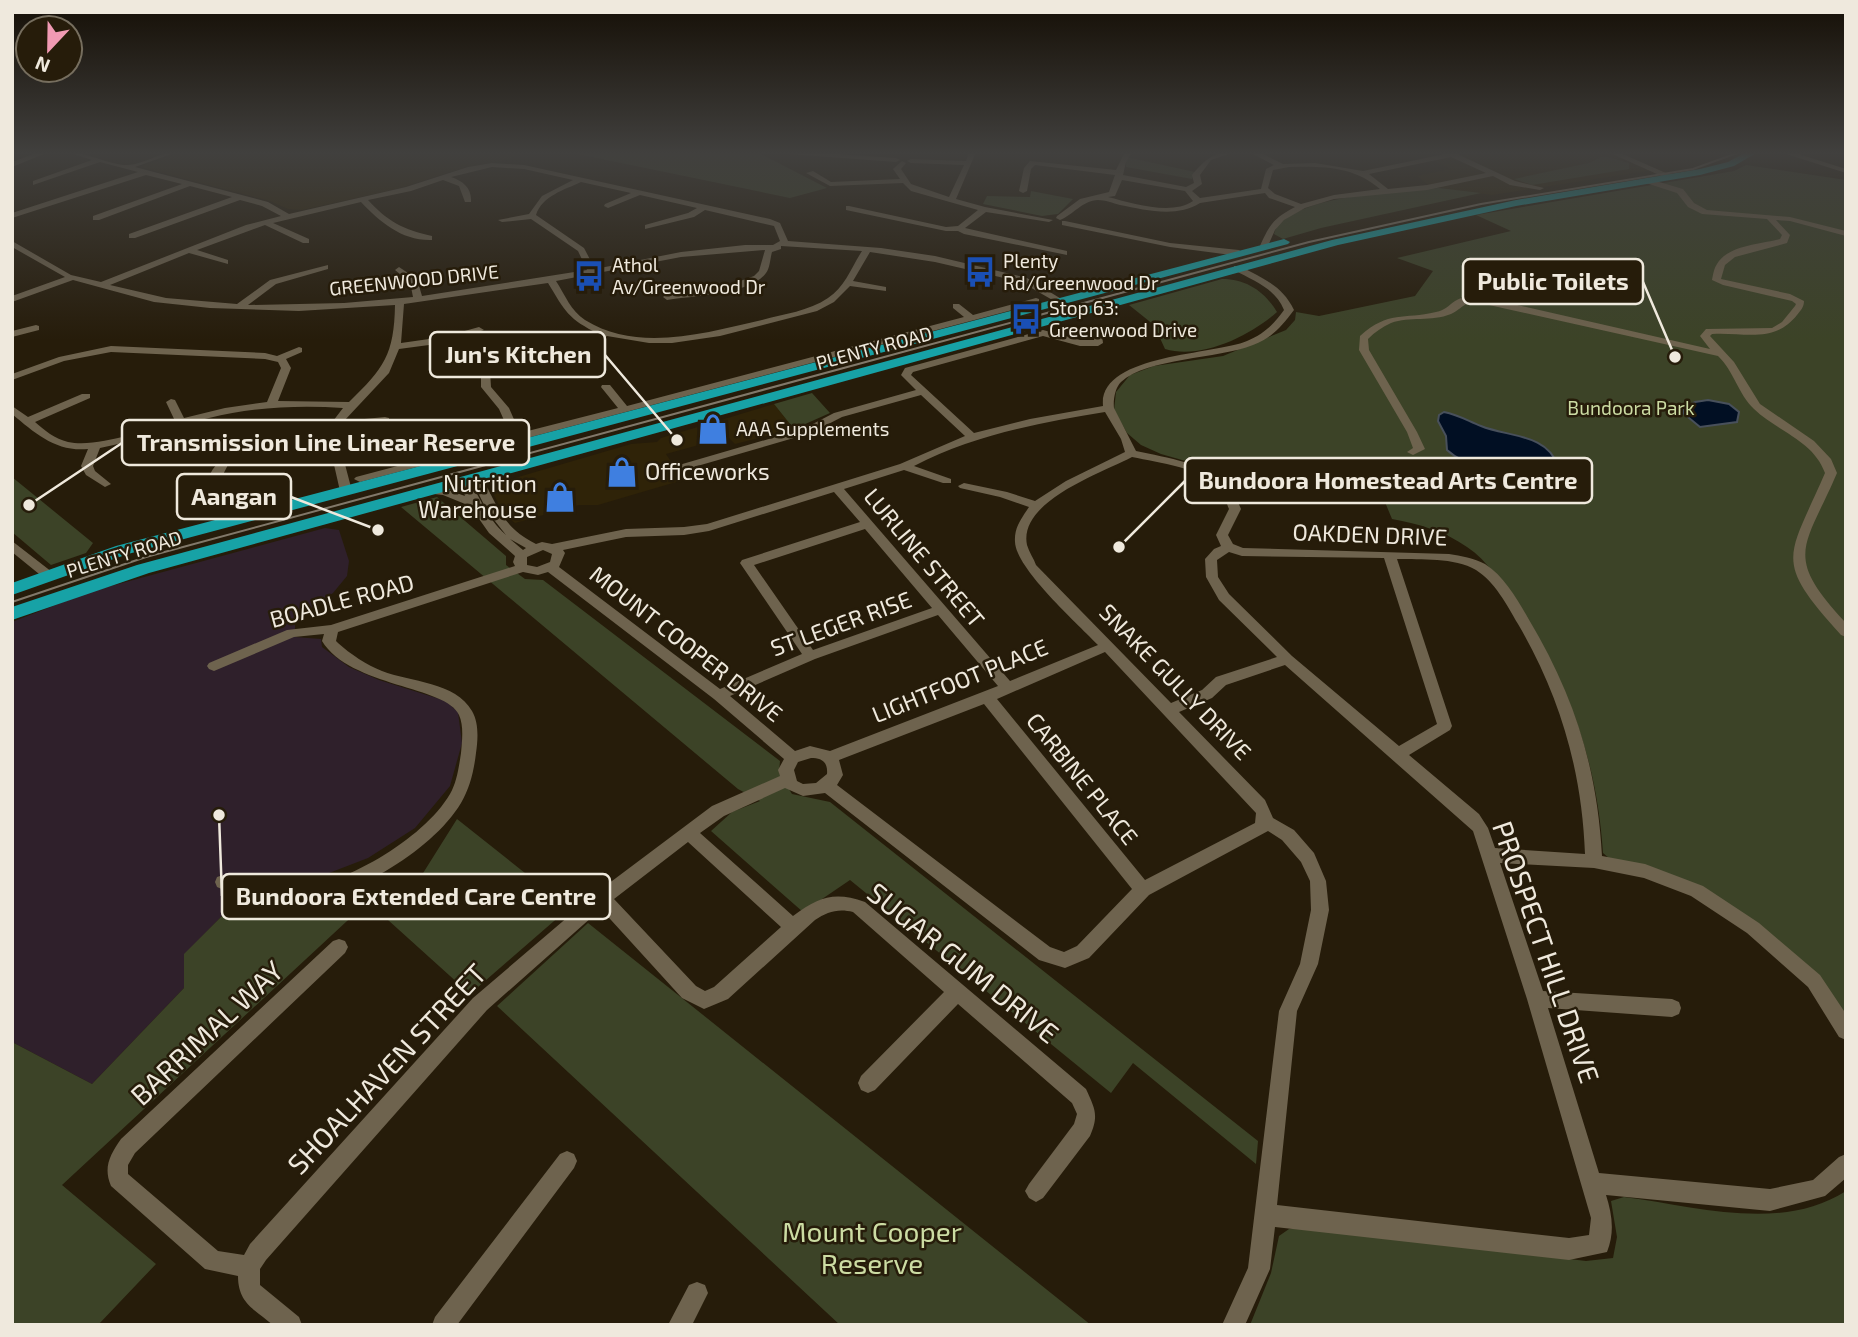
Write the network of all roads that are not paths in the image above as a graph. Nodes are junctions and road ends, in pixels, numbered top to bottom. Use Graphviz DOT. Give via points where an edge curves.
graph roads {
  1 [pos="106,214"];
  2 [pos="192,214"];
  3 [pos="284,214"];
  4 [pos="294,214"];
  5 [pos="377,214"];
  6 [pos="692,214"];
  7 [pos="740,214"];
  8 [pos="879,214"];
  9 [pos="977,214"];
  10 [pos="1016,214"];
  11 [pos="1069,214"];
  12 [pos="1286,214"];
  13 [pos="1459,214"];
  14 [pos="1736,214"];
  15 [pos="287,216"];
  16 [pos="532,216"];
  17 [pos="1769,217"];
  18 [pos="96,218"];
  19 [pos="502,220"];
  20 [pos="1063,220"];
  21 [pos="265,222"];
  22 [pos="648,227"];
  23 [pos="960,228"];
  24 [pos="1271,229"];
  25 [pos="1846,234"];
  26 [pos="132,236"];
  27 [pos="429,238"];
  28 [pos="1296,239"];
  29 [pos="306,241"];
  30 [pos="1284,242"];
  31 [pos="12,243"];
  32 [pos="778,244"];
  33 [pos="1170,245"];
  34 [pos="1262,248"];
  35 [pos="867,249"];
  36 [pos="190,251"];
  37 [pos="1064,253"];
  38 [pos="1239,253"];
  39 [pos="1214,260"];
  40 [pos="225,262"];
  41 [pos="325,267"];
  42 [pos="1237,268"];
  43 [pos="399,270"];
  44 [pos="592,272"];
  45 [pos="73,276"];
  46 [pos="551,280"];
  47 [pos="98,283"];
  48 [pos="847,283"];
  49 [pos="883,289"];
  50 [pos="667,297"];
  51 [pos="12,299"];
  52 [pos="418,299"];
  53 [pos="1059,300"];
  54 [pos="400,301"];
  55 [pos="1030,305"];
  56 [pos="239,306"];
  57 [pos="956,306"];
  58 [pos="1078,313"];
  59 [pos="971,317"];
  60 [pos="36,328"];
  61 [pos="479,330"];
  62 [pos="606,333"];
  63 [pos="12,334"];
  64 [pos="1099,337"];
  65 [pos="396,347"];
  66 [pos="586,347"];
  67 [pos="299,350"];
  68 [pos="1722,354"];
  69 [pos="280,358"];
  70 [pos="485,372"];
  71 [pos="12,377"];
  72 [pos="606,387"];
  73 [pos="706,391"];
  74 [pos="923,391"];
  75 [pos="86,396"];
  76 [pos="171,402"];
  77 [pos="272,403"];
  78 [pos="351,405"];
  79 [pos="1110,408"];
  80 [pos="12,409"];
  81 [pos="625,410"];
  82 [pos="385,420"];
  83 [pos="28,421"];
  84 [pos="181,422"];
  85 [pos="335,425"];
  86 [pos="972,437"];
  87 [pos="517,438"];
  88 [pos="96,444"];
  89 [pos="1413,452"];
  90 [pos="1131,453"];
  91 [pos="460,461"];
  92 [pos="223,463"];
  93 [pos="904,466"];
  94 [pos="683,467"];
  95 [pos="515,468"];
  96 [pos="384,477"];
  97 [pos="360,479"];
  98 [pos="471,480"];
  99 [pos="947,481"];
  100 [pos="105,484"];
  101 [pos="964,486"];
  102 [pos="837,488"];
  103 [pos="1367,488"];
  104 [pos="1227,490"];
  105 [pos="346,491"];
  106 [pos="429,491"];
  107 [pos="479,500"];
  108 [pos="1034,505"];
  109 [pos="210,517"];
  110 [pos="867,524"];
  111 [pos="12,545"];
  112 [pos="1228,547"];
  113 [pos="536,548"];
  114 [pos="1390,555"];
  115 [pos="554,557"];
  116 [pos="522,562"];
  117 [pos="48,575"];
  118 [pos="12,589"];
  119 [pos="939,610"];
  120 [pos="12,614"];
  121 [pos="332,629"];
  122 [pos="1846,632"];
  123 [pos="1107,646"];
  124 [pos="810,656"];
  125 [pos="1287,659"];
  126 [pos="214,666"];
  127 [pos="1007,687"];
  128 [pos="719,695"];
  129 [pos="986,697"];
  130 [pos="1169,710"];
  131 [pos="1398,754"];
  132 [pos="830,757"];
  133 [pos="793,758"];
  134 [pos="787,780"];
  135 [pos="827,786"];
  136 [pos="1265,821"];
  137 [pos="689,833"];
  138 [pos="1489,855"];
  139 [pos="1594,861"];
  140 [pos="223,882"];
  141 [pos="1143,890"];
  142 [pos="602,898"];
  143 [pos="793,927"];
  144 [pos="339,947"];
  145 [pos="957,992"];
  146 [pos="1535,999"];
  147 [pos="1672,1008"];
  148 [pos="1846,1031"];
  149 [pos="868,1083"];
  150 [pos="568,1161"];
  151 [pos="1846,1164"];
  152 [pos="1593,1183"];
  153 [pos="1035,1191"];
  154 [pos="1267,1215"];
  155 [pos="249,1267"];
  156 [pos="697,1293"];
  157 [pos="291,1325"];
  158 [pos="443,1325"];
  159 [pos="679,1325"];
  160 [pos="1233,1325"];
  1 -- 18 [label="street"];
  2 -- 26 [label="street"];
  3 -- 15 [label="street"];
  4 -- 15 [label="street"];
  5 -- 27 [label="street" via="398,231"];
  6 -- 22 [label="street"];
  7 -- 32 [label="street" via="777,225"];
  8 -- 23 [label="street"];
  9 -- 23 [label="street"];
  10 -- 20 [label="street" via="1054,224"];
  11 -- 20 [label="street"];
  12 -- 24 [label="street"];
  13 -- 42 [label="highway, PLENTY ROAD"];
  14 -- 17 [label="street"];
  15 -- 21 [label="street"];
  16 -- 19 [label="street"];
  16 -- 44 [label="street" via="581,250"];
  17 -- 25 [label="street"];
  17 -- 68 [label="street" via="1786,235 1784,241 1727,258 1716,280 1741,289 1787,295 1801,303 1779,329 1709,331 1705,336 1710,346"];
  20 -- 33 [label="street"];
  21 -- 29 [label="street"];
  21 -- 36 [label="street"];
  23 -- 37 [label="street"];
  24 -- 30 [label="street" via="1272,235"];
  24 -- 34 [label="street"];
  28 -- 30 [label="highway, PLENTY ROAD"];
  30 -- 34 [label="highway, PLENTY ROAD"];
  31 -- 45 [label="street, GREENWOOD DRIVE"];
  32 -- 35 [label="street, GREENWOOD DRIVE"];
  32 -- 44 [label="street, GREENWOOD DRIVE"];
  32 -- 50 [label="street" via="768,251 758,277 743,284"];
  33 -- 38 [label="street"];
  33 -- 39 [label="street"];
  34 -- 38 [label="highway, PLENTY ROAD"];
  35 -- 48 [label="street"];
  35 -- 53 [label="street, GREENWOOD DRIVE" via="1012,276"];
  36 -- 40 [label="street"];
  36 -- 47 [label="street"];
  38 -- 39 [label="highway, PLENTY ROAD"];
  39 -- 42 [label="highway"];
  39 -- 53 [label="highway, PLENTY ROAD"];
  41 -- 56 [label="street" via="279,279"];
  42 -- 58 [label="highway, PLENTY ROAD"];
  42 -- 79 [label="street" via="1283,297 1289,310 1285,321 1264,336 1223,351 1156,362 1125,373 1113,383"];
  43 -- 52 [label="street" via="418,285"];
  44 -- 46 [label="street, GREENWOOD DRIVE"];
  45 -- 47 [label="street, GREENWOOD DRIVE"];
  45 -- 51 [label="street"];
  46 -- 52 [label="street, GREENWOOD DRIVE"];
  46 -- 62 [label="street" via="574,317"];
  47 -- 56 [label="street, GREENWOOD DRIVE" via="164,301"];
  48 -- 49 [label="street"];
  48 -- 62 [label="street" via="813,309 710,335 660,340"];
  52 -- 54 [label="street, GREENWOOD DRIVE"];
  53 -- 55 [label="highway, PLENTY ROAD"];
  53 -- 58 [label="highway"];
  54 -- 56 [label="street, GREENWOOD DRIVE" via="333,307"];
  54 -- 65 [label="street"];
  55 -- 59 [label="street"];
  55 -- 73 [label="highway, PLENTY ROAD"];
  57 -- 59 [label="street"];
  58 -- 95 [label="highway, PLENTY ROAD"];
  59 -- 73 [label="street"];
  60 -- 63 [label="street"];
  61 -- 65 [label="street"];
  62 -- 66 [label="street"];
  64 -- 74 [label="street" via="1098,343 1080,343 1042,333 909,370 906,375"];
  65 -- 78 [label="street" via="385,372"];
  67 -- 69 [label="street"];
  68 -- 89 [label="street" via="1487,300 1471,299 1449,312 1389,319 1363,338 1364,350 1412,432 1419,449"];
  68 -- 122 [label="street" via="1754,404 1814,446 1829,465 1831,473 1797,556 1803,578"];
  69 -- 71 [label="street" via="123,348 62,359"];
  69 -- 77 [label="street" via="286,371"];
  70 -- 87 [label="street" via="486,387 504,408"];
  72 -- 81 [label="street"];
  73 -- 81 [label="street"];
  73 -- 91 [label="highway, PLENTY ROAD"];
  74 -- 86 [label="street"];
  74 -- 94 [label="street"];
  75 -- 83 [label="street"];
  76 -- 84 [label="street"];
  77 -- 78 [label="street"];
  77 -- 84 [label="street"];
  78 -- 85 [label="street"];
  79 -- 86 [label="street" via="1021,423"];
  79 -- 90 [label="street"];
  80 -- 83 [label="street"];
  81 -- 87 [label="street"];
  82 -- 85 [label="street"];
  83 -- 88 [label="street" via="60,443"];
  84 -- 88 [label="street"];
  85 -- 105 [label="street" via="332,439"];
  86 -- 93 [label="street"];
  87 -- 96 [label="street"];
  88 -- 100 [label="street" via="88,470"];
  90 -- 104 [label="street" via="1195,469"];
  90 -- 108 [label="street"];
  91 -- 96 [label="highway, PLENTY ROAD"];
  91 -- 98 [label="highway"];
  92 -- 109 [label="street" via="211,486"];
  93 -- 99 [label="street"];
  93 -- 102 [label="street"];
  95 -- 98 [label="highway, PLENTY ROAD"];
  95 -- 107 [label="street" via="491,481"];
  96 -- 97 [label="street"];
  96 -- 105 [label="highway, PLENTY ROAD"];
  98 -- 106 [label="highway, PLENTY ROAD"];
  98 -- 107 [label="street"];
  101 -- 108 [label="street"];
  102 -- 110 [label="street, LURLINE STREET"];
  102 -- 115 [label="street" via="698,530 626,533 582,542"];
  103 -- 104 [label="street"];
  104 -- 112 [label="street, PROSPECT HILL DRIVE" via="1235,509 1222,536"];
  105 -- 117 [label="highway, PLENTY ROAD" via="122,550"];
  106 -- 107 [label="street"];
  106 -- 120 [label="highway, PLENTY ROAD" via="119,576"];
  107 -- 113 [label="street" via="499,524"];
  107 -- 116 [label="street" via="489,529"];
  108 -- 123 [label="street, SNAKE GULLY DRIVE" via="1021,528 1025,559"];
  110 -- 119 [label="street, LURLINE STREET"];
  110 -- 124 [label="street" via="746,563"];
  111 -- 117 [label="street"];
  112 -- 114 [label="street, OAKDEN DRIVE" via="1242,552"];
  112 -- 125 [label="street, PROSPECT HILL DRIVE" via="1211,559 1214,583"];
  113 -- 115 [label="street"];
  113 -- 116 [label="street"];
  114 -- 131 [label="street" via="1445,726"];
  114 -- 139 [label="street, OAKDEN DRIVE" via="1474,563 1489,572 1511,602 1544,654 1579,745 1593,816"];
  115 -- 116 [label="street" via="538,571"];
  115 -- 128 [label="street, MOUNT COOPER DRIVE"];
  116 -- 121 [label="street, BOADLE ROAD"];
  117 -- 118 [label="highway, PLENTY ROAD"];
  119 -- 124 [label="street, ST LEGER RISE"];
  119 -- 127 [label="street, LURLINE STREET"];
  121 -- 126 [label="street, BOADLE ROAD" via="292,633"];
  121 -- 140 [label="street" via="329,641 333,648 371,672 461,705 470,738 459,791 422,836 353,880 289,899 262,897"];
  123 -- 127 [label="street, LIGHTFOOT PLACE"];
  123 -- 130 [label="street, SNAKE GULLY DRIVE"];
  124 -- 128 [label="street, ST LEGER RISE"];
  125 -- 130 [label="street" via="1221,681 1206,694"];
  125 -- 131 [label="street, PROSPECT HILL DRIVE"];
  127 -- 129 [label="street, LIGHTFOOT PLACE"];
  128 -- 133 [label="street, MOUNT COOPER DRIVE"];
  129 -- 132 [label="street, LIGHTFOOT PLACE"];
  129 -- 141 [label="street, CARBINE PLACE"];
  130 -- 136 [label="street, SNAKE GULLY DRIVE" via="1259,804"];
  131 -- 138 [label="street, PROSPECT HILL DRIVE" via="1472,819"];
  132 -- 133 [label="street" via="810,752"];
  132 -- 135 [label="street" via="835,775"];
  133 -- 134 [label="street" via="786,770"];
  134 -- 135 [label="street" via="804,791"];
  134 -- 137 [label="street, SHOALHAVEN STREET" via="727,807"];
  135 -- 141 [label="street" via="1045,954 1065,960 1083,952"];
  136 -- 141 [label="street" via="1261,828"];
  136 -- 154 [label="street, SNAKE GULLY DRIVE" via="1288,835 1308,858 1318,881 1320,910 1309,964 1288,1011"];
  137 -- 142 [label="street, SHOALHAVEN STREET"];
  137 -- 143 [label="street"];
  138 -- 139 [label="street"];
  138 -- 146 [label="street, PROSPECT HILL DRIVE"];
  139 -- 148 [label="street" via="1645,871 1698,891 1753,928 1814,981"];
  142 -- 143 [label="street, SUGAR GUM DRIVE" via="689,992 704,999 720,993"];
  142 -- 155 [label="street, SHOALHAVEN STREET" via="480,1004"];
  143 -- 145 [label="street, SUGAR GUM DRIVE" via="829,902 848,902"];
  144 -- 155 [label="street, BARRIMAL WAY" via="128,1146 117,1163 118,1180 213,1261"];
  145 -- 149 [label="street"];
  145 -- 153 [label="street, SUGAR GUM DRIVE" via="1083,1102 1087,1122"];
  146 -- 147 [label="street"];
  146 -- 152 [label="street, PROSPECT HILL DRIVE"];
  150 -- 158 [label="street"];
  151 -- 152 [label="street" via="1818,1189 1770,1200"];
  152 -- 154 [label="street, PROSPECT HILL DRIVE" via="1602,1218 1600,1244 1569,1249"];
  154 -- 160 [label="street, SNAKE GULLY DRIVE" via="1259,1269"];
  155 -- 157 [label="street" via="249,1290"];
  156 -- 159 [label="street"];
}
